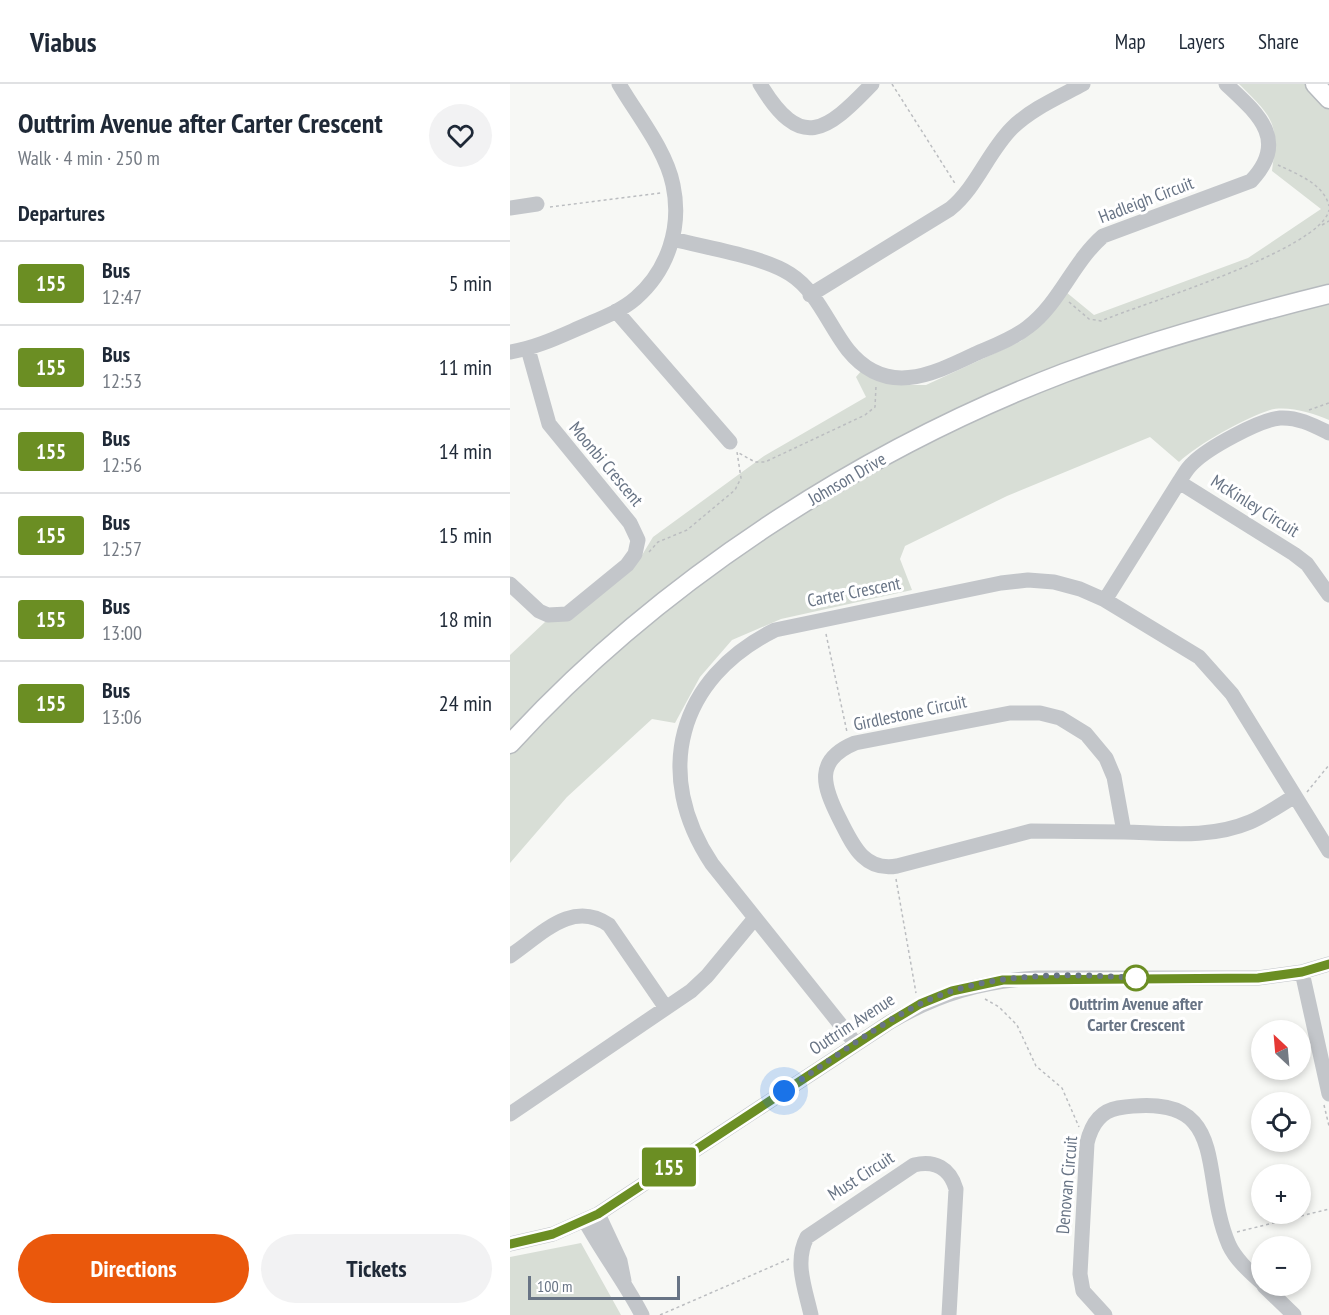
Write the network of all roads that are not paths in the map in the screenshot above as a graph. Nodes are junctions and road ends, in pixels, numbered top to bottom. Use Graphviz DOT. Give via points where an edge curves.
graph roads {
  1 [pos="760,84"];
  2 [pos="872,84"];
  3 [pos="1083,84"];
  4 [pos="1226,84"];
  5 [pos="1316,84"];
  6 [pos="622,85"];
  7 [pos="1329,99"];
  8 [pos="537,204"];
  9 [pos="510,208"];
  10 [pos="673,239"];
  11 [pos="810,294"];
  12 [pos="1329,294"];
  13 [pos="1329,306"];
  14 [pos="616,311"];
  15 [pos="1245,317"];
  16 [pos="528,349"];
  17 [pos="510,352"];
  18 [pos="1329,433"];
  19 [pos="730,442"];
  20 [pos="1179,482"];
  21 [pos="510,584"];
  22 [pos="1329,595"];
  23 [pos="1105,600"];
  24 [pos="510,744"];
  25 [pos="1297,799"];
  26 [pos="1124,832"];
  27 [pos="1329,851"];
  28 [pos="755,918"];
  29 [pos="510,956"];
  30 [pos="1329,964"];
  31 [pos="1302,972"];
  32 [pos="666,1008"];
  33 [pos="855,1044"];
  34 [pos="1327,1099"];
  35 [pos="510,1114"];
  36 [pos="592,1218"];
  37 [pos="510,1244"];
  38 [pos="1251,1272"];
  39 [pos="1275,1296"];
  40 [pos="642,1315"];
  41 [pos="811,1315"];
  42 [pos="950,1315"];
  43 [pos="1105,1315"];
  44 [pos="1294,1315"];
  1 -- 2 [label="street" via="786,120 813,127 832,122"];
  3 -- 11 [label="street" via="1010,129 950,209"];
  4 -- 11 [label="street, Hadleigh Circuit" via="1264,123 1269,144 1266,160 1251,181 1103,236 1088,248 1032,324 1013,337 931,375 913,379 887,376 862,364 844,345"];
  5 -- 7 [label="main road"];
  6 -- 10 [label="street" via="660,154 674,191"];
  8 -- 9 [label="street"];
  10 -- 11 [label="street, Hadleigh Circuit" via="775,266"];
  10 -- 14 [label="street" via="652,281"];
  12 -- 15 [label="main road, Johnson Drive"];
  13 -- 15 [label="main road, Johnson Drive"];
  14 -- 16 [label="street"];
  14 -- 19 [label="street"];
  15 -- 24 [label="main road, Johnson Drive" via="1064,374 975,411 879,460 788,513 689,583 582,672"];
  16 -- 17 [label="street"];
  16 -- 21 [label="street, Moonbi Crescent" via="549,424 630,522 638,540 627,565 567,614 548,615 539,611"];
  18 -- 20 [label="street, McKinley Circuit" via="1298,419 1277,418 1206,453 1192,463"];
  20 -- 22 [label="street, McKinley Circuit" via="1294,554 1307,564"];
  20 -- 23 [label="street, McKinley Circuit"];
  23 -- 25 [label="street, Carter Crescent" via="1179,642 1209,665 1232,694"];
  23 -- 28 [label="street, Carter Crescent" via="1072,587 1028,580 775,630 730,658 704,688 691,712 679,764 681,791 697,842"];
  25 -- 26 [label="street, Girdlestone Circuit" via="1224,830 1199,834"];
  25 -- 27 [label="street, Carter Crescent"];
  26 -- 26 [label="street, Girdlestone Circuit" via="1114,777 1106,758 1086,734 1060,718 1010,713 850,746 833,756 827,767 826,792 861,857 878,866 894,867 1031,831"];
  28 -- 32 [label="street" via="707,976"];
  28 -- 33 [label="street, Carter Crescent"];
  29 -- 32 [label="street" via="567,917 586,914 599,918 609,925"];
  30 -- 31 [label="street, Outtrim Avenue"];
  31 -- 33 [label="street, Outtrim Avenue" via="1258,978 1037,978 986,982 920,1004"];
  31 -- 34 [label="street"];
  32 -- 35 [label="street"];
  33 -- 36 [label="street, Outtrim Avenue"];
  36 -- 37 [label="street, Outtrim Avenue" via="553,1234"];
  36 -- 40 [label="street" via="620,1261 625,1282"];
  38 -- 43 [label="street, Denovan Circuit" via="1234,1254 1225,1234 1203,1137 1194,1120 1173,1108 1113,1109 1097,1120 1089,1135 1080,1274 1083,1291"];
  39 -- 44 [label="street, Denovan Circuit"];
  41 -- 42 [label="street, Must Circuit" via="800,1258 807,1237 914,1165 934,1164 947,1171 956,1189"];
}
